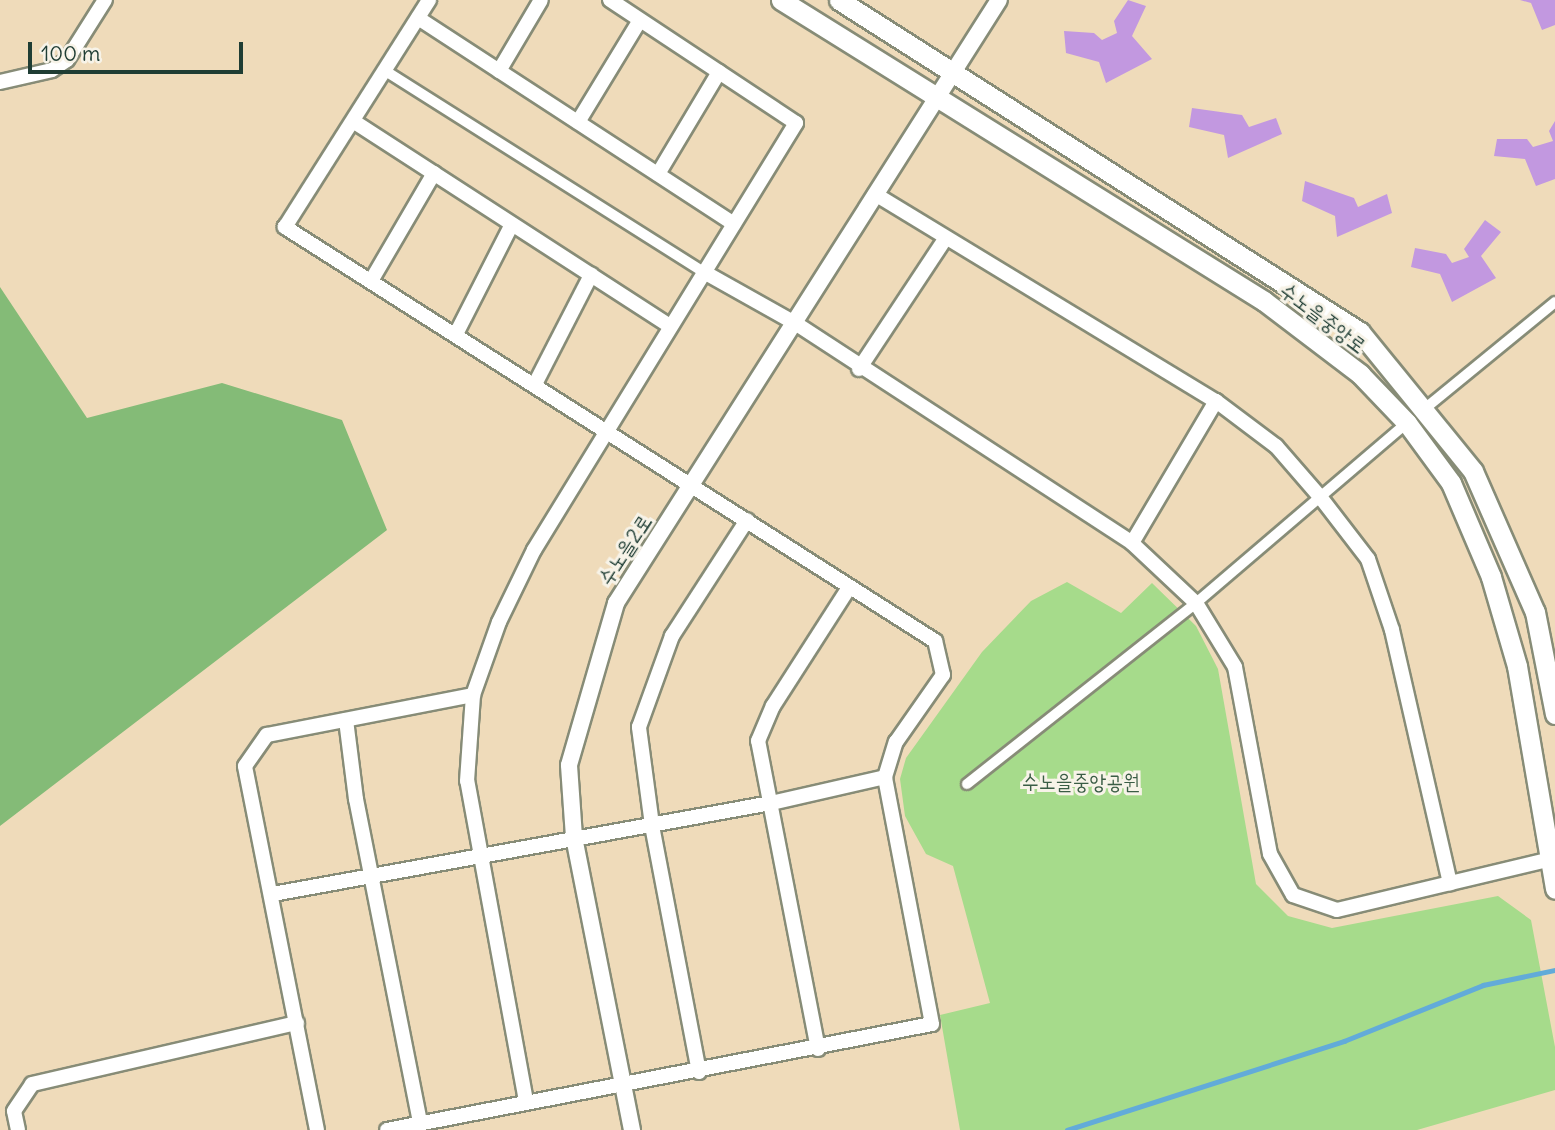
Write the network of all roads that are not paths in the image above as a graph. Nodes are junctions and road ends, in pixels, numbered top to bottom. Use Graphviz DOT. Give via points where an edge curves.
graph roads {
  1 [pos="106,0"];
  2 [pos="429,0"];
  3 [pos="541,0"];
  4 [pos="610,0"];
  5 [pos="781,0"];
  6 [pos="839,0"];
  7 [pos="999,0"];
  8 [pos="418,18"];
  9 [pos="640,20"];
  10 [pos="384,70"];
  11 [pos="499,71"];
  12 [pos="719,72"];
  13 [pos="952,74"];
  14 [pos="0,82"];
  15 [pos="933,98"];
  16 [pos="353,121"];
  17 [pos="578,122"];
  18 [pos="434,173"];
  19 [pos="658,174"];
  20 [pos="875,194"];
  21 [pos="512,224"];
  22 [pos="734,224"];
  23 [pos="945,239"];
  24 [pos="704,272"];
  25 [pos="591,275"];
  26 [pos="371,281"];
  27 [pos="1555,302"];
  28 [pos="795,323"];
  29 [pos="670,326"];
  30 [pos="457,334"];
  31 [pos="859,369"];
  32 [pos="536,384"];
  33 [pos="1216,401"];
  34 [pos="1426,409"];
  35 [pos="1407,423"];
  36 [pos="606,430"];
  37 [pos="692,486"];
  38 [pos="1321,498"];
  39 [pos="747,520"];
  40 [pos="1132,543"];
  41 [pos="848,589"];
  42 [pos="1196,603"];
  43 [pos="473,695"];
  44 [pos="1555,714"];
  45 [pos="346,720"];
  46 [pos="885,777"];
  47 [pos="967,785"];
  48 [pos="771,803"];
  49 [pos="652,825"];
  50 [pos="574,837"];
  51 [pos="479,855"];
  52 [pos="1552,858"];
  53 [pos="372,876"];
  54 [pos="1450,883"];
  55 [pos="1555,889"];
  56 [pos="273,894"];
  57 [pos="297,1023"];
  58 [pos="818,1049"];
  59 [pos="699,1072"];
  60 [pos="624,1084"];
  61 [pos="526,1101"];
  62 [pos="420,1123"];
  63 [pos="18,1130"];
  64 [pos="317,1130"];
  65 [pos="387,1130"];
  66 [pos="632,1130"];
  1 -- 14 [label="street" via="67,60 52,70"];
  2 -- 8 [label="street"];
  3 -- 11 [label="street"];
  4 -- 9 [label="street"];
  5 -- 15 [label="main road, 수노을중앙로"];
  6 -- 13 [label="main road, 수노을중앙로"];
  7 -- 13 [label="street, 수노을2로"];
  8 -- 10 [label="street"];
  8 -- 11 [label="street"];
  9 -- 12 [label="street"];
  9 -- 17 [label="street"];
  10 -- 16 [label="street"];
  10 -- 24 [label="street"];
  11 -- 17 [label="street"];
  12 -- 19 [label="street"];
  12 -- 22 [label="street" via="796,124"];
  13 -- 15 [label="street, 수노을2로"];
  13 -- 34 [label="main road, 수노을중앙로" via="1360,332"];
  15 -- 20 [label="street, 수노을2로"];
  15 -- 35 [label="main road, 수노을중앙로" via="1264,302 1360,374"];
  16 -- 18 [label="street"];
  16 -- 26 [label="street" via="285,227"];
  17 -- 19 [label="street"];
  18 -- 21 [label="street"];
  18 -- 26 [label="street"];
  19 -- 22 [label="street"];
  20 -- 23 [label="street"];
  20 -- 28 [label="street, 수노을2로"];
  21 -- 25 [label="street"];
  21 -- 30 [label="street"];
  22 -- 24 [label="street"];
  23 -- 31 [label="street"];
  23 -- 33 [label="street"];
  24 -- 28 [label="street"];
  24 -- 29 [label="street"];
  25 -- 29 [label="street"];
  25 -- 32 [label="street"];
  26 -- 30 [label="street"];
  27 -- 34 [label="street"];
  28 -- 31 [label="street"];
  28 -- 37 [label="street, 수노을2로"];
  29 -- 36 [label="street"];
  30 -- 32 [label="street"];
  31 -- 40 [label="street"];
  32 -- 36 [label="street"];
  33 -- 38 [label="street" via="1276,446"];
  33 -- 40 [label="street"];
  34 -- 35 [label="street"];
  34 -- 44 [label="main road, 수노을중앙로" via="1473,471 1515,563 1535,612"];
  35 -- 38 [label="street"];
  35 -- 52 [label="main road, 수노을중앙로" via="1451,483 1491,577 1517,666"];
  36 -- 37 [label="street"];
  36 -- 43 [label="street" via="534,550 499,622"];
  37 -- 39 [label="street"];
  37 -- 50 [label="street, 수노을2로" via="616,603 569,765"];
  38 -- 42 [label="street"];
  38 -- 54 [label="street" via="1368,559 1392,630"];
  39 -- 41 [label="street"];
  39 -- 49 [label="street" via="672,636 639,727"];
  40 -- 42 [label="street"];
  41 -- 46 [label="street" via="935,641 943,675 896,742"];
  41 -- 48 [label="street" via="774,706 758,741"];
  42 -- 47 [label="street"];
  42 -- 54 [label="street" via="1235,667 1269,854 1293,895 1337,910"];
  43 -- 45 [label="street"];
  43 -- 51 [label="street" via="467,781"];
  45 -- 53 [label="street"];
  45 -- 56 [label="street" via="267,735 245,766"];
  46 -- 48 [label="street"];
  46 -- 58 [label="street" via="932,1024"];
  48 -- 49 [label="street"];
  48 -- 58 [label="street"];
  49 -- 50 [label="street"];
  49 -- 59 [label="street"];
  50 -- 51 [label="street"];
  50 -- 60 [label="street, 수노을2로"];
  51 -- 53 [label="street"];
  51 -- 61 [label="street"];
  52 -- 54 [label="street"];
  52 -- 55 [label="main road, 수노을중앙로"];
  53 -- 56 [label="street"];
  53 -- 62 [label="street"];
  56 -- 57 [label="street"];
  57 -- 63 [label="street" via="32,1084 14,1111"];
  57 -- 64 [label="street"];
  58 -- 59 [label="street"];
  59 -- 60 [label="street"];
  60 -- 61 [label="street"];
  60 -- 66 [label="street, 수노을2로"];
  61 -- 62 [label="street"];
  62 -- 65 [label="street"];
}
